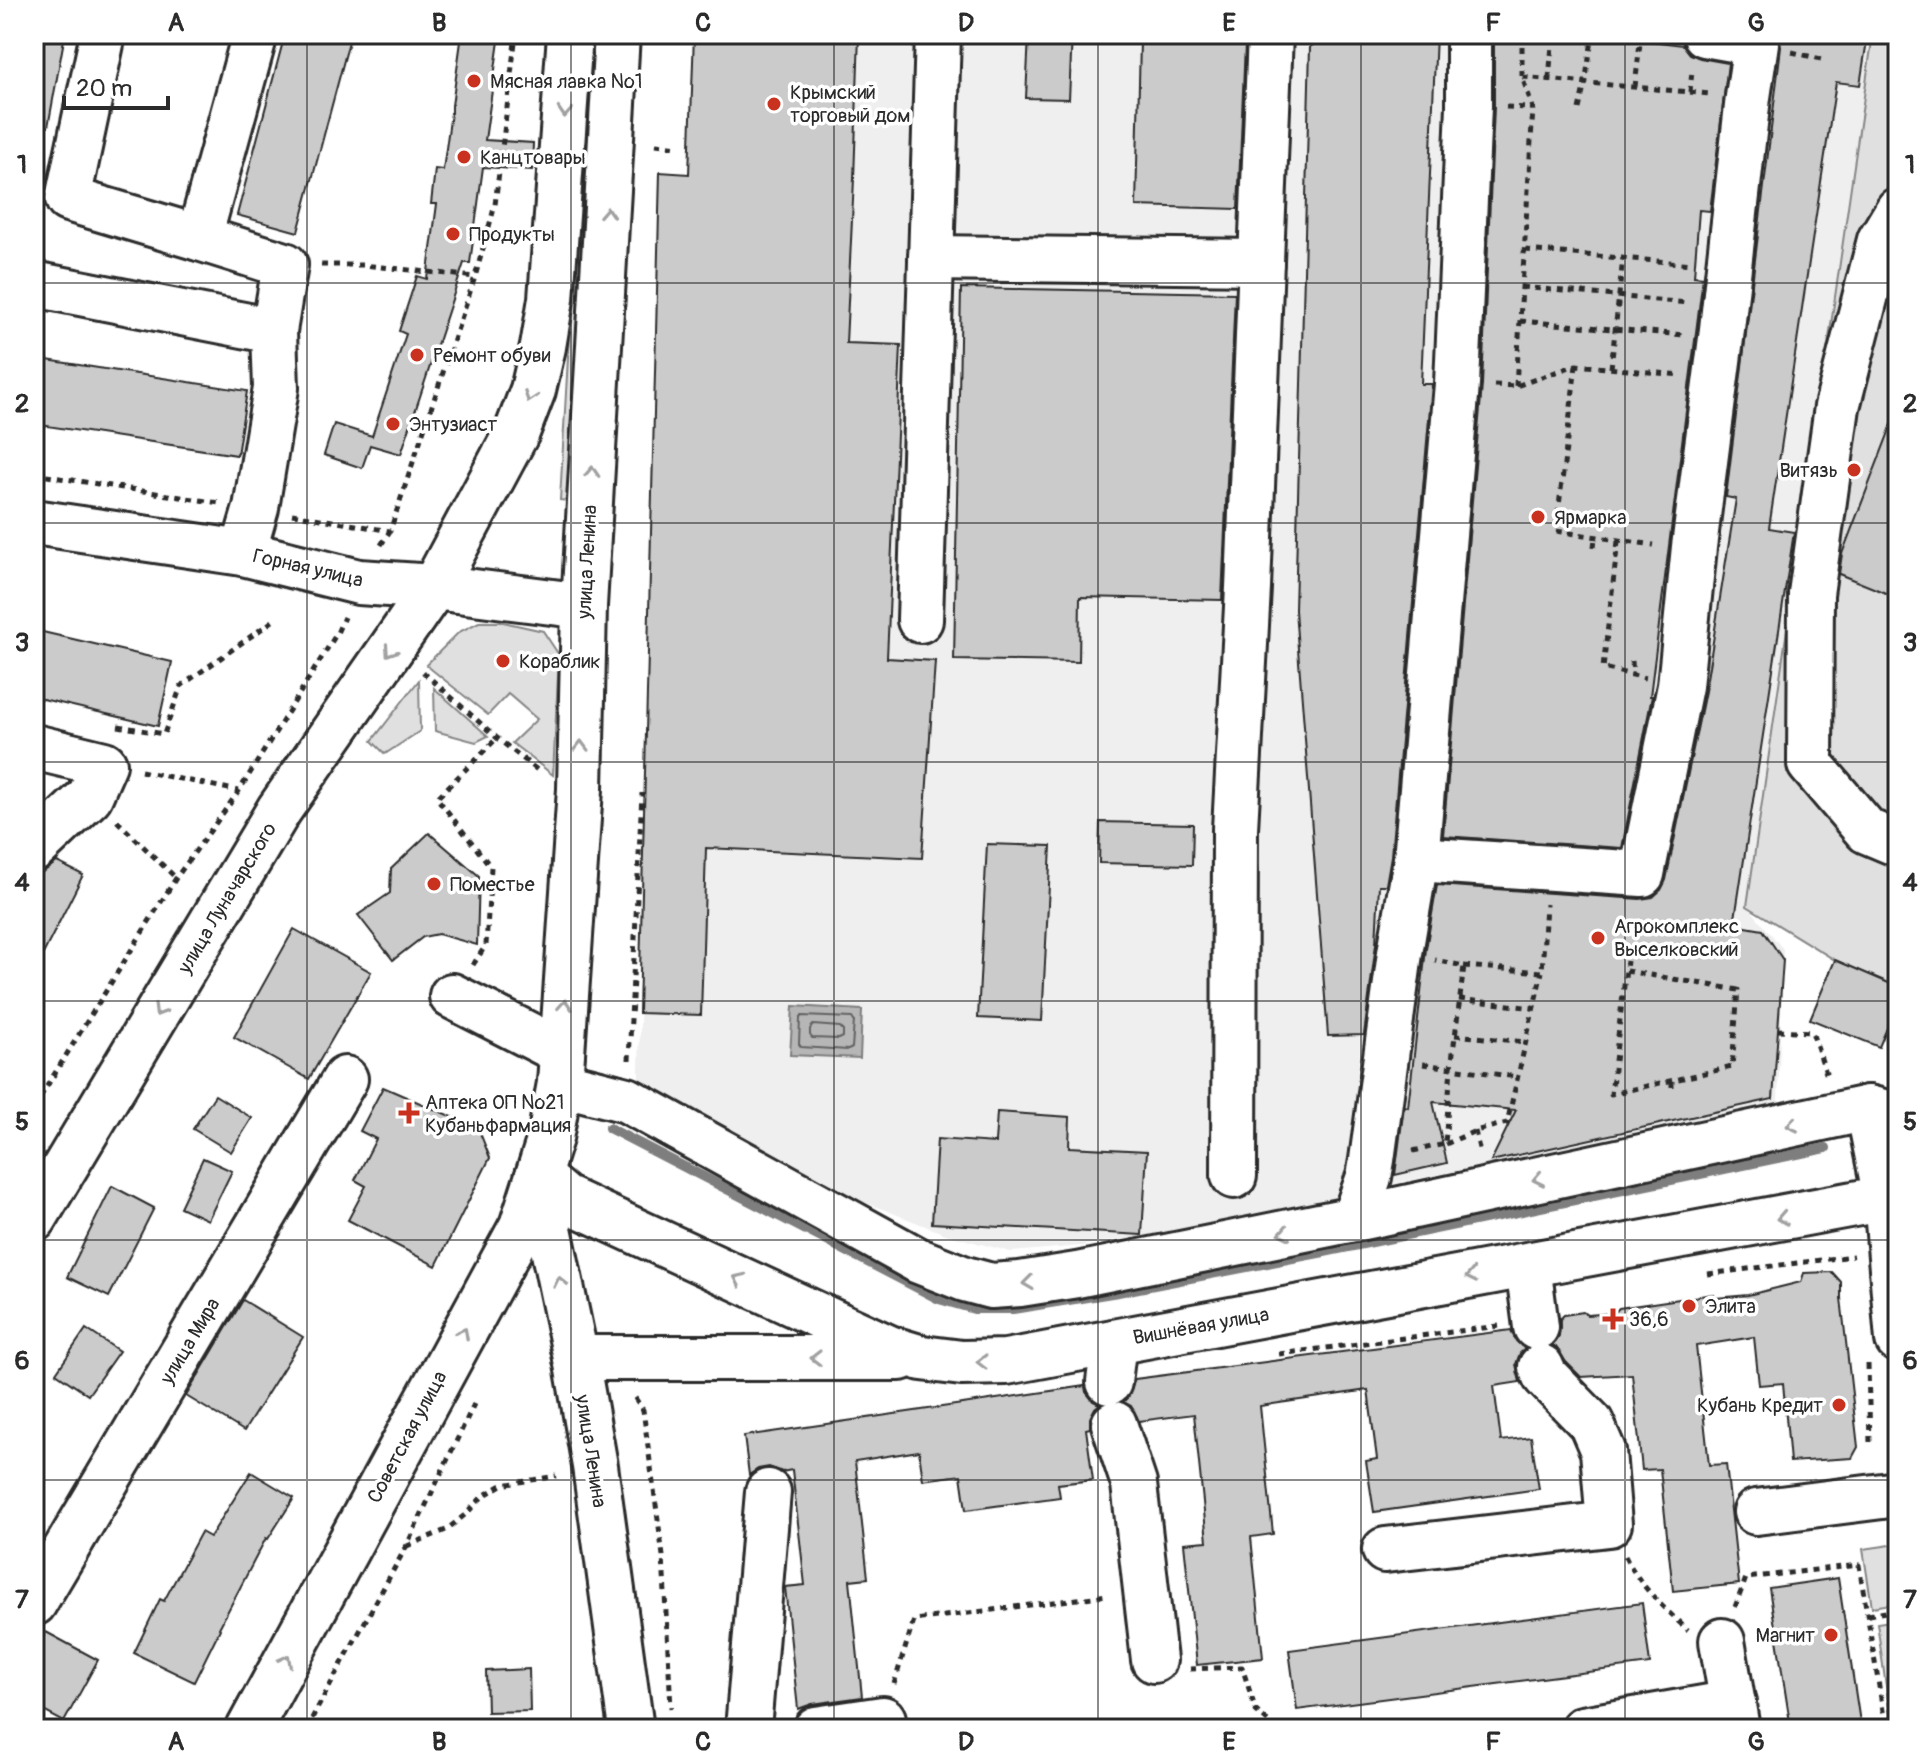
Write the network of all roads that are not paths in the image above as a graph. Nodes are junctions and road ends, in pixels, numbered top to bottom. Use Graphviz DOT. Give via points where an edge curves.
graph roads {
  1 [pos="103,34"];
  2 [pos="255,34"];
  3 [pos="570,34"];
  4 [pos="617,34"];
  5 [pos="938,34"];
  6 [pos="1270,34"];
  7 [pos="1469,34"];
  8 [pos="1705,34"];
  9 [pos="1898,210"];
  10 [pos="199,238"];
  11 [pos="931,258"];
  12 [pos="1261,262"];
  13 [pos="34,284"];
  14 [pos="274,331"];
  15 [pos="34,522"];
  16 [pos="243,553"];
  17 [pos="434,587"];
  18 [pos="584,606"];
  19 [pos="920,620"];
  20 [pos="34,747"];
  21 [pos="1898,844"];
  22 [pos="34,849"];
  23 [pos="1416,859"];
  24 [pos="452,996"];
  25 [pos="561,1068"];
  26 [pos="345,1079"];
  27 [pos="1883,1112"];
  28 [pos="544,1157"];
  29 [pos="1234,1176"];
  30 [pos="1892,1198"];
  31 [pos="34,1219"];
  32 [pos="1354,1219"];
  33 [pos="1528,1265"];
  34 [pos="1898,1340"];
  35 [pos="576,1358"];
  36 [pos="922,1358"];
  37 [pos="1112,1383"];
  38 [pos="768,1492"];
  39 [pos="1898,1494"];
  40 [pos="1756,1512"];
  41 [pos="1385,1550"];
  42 [pos="34,1603"];
  43 [pos="1154,1660"];
  44 [pos="1729,1684"];
  45 [pos="883,1719"];
  46 [pos="651,1726"];
  47 [pos="249,1729"];
  48 [pos="748,1729"];
  49 [pos="816,1729"];
  50 [pos="1583,1729"];
  1 -- 10 [label="street" via="68,199"];
  2 -- 10 [label="street"];
  3 -- 17 [label="street, one-way" via="551,299 533,390 517,432"];
  18 -- 4 [label="street, улица Ленина, one-way"];
  5 -- 11 [label="street"];
  6 -- 12 [label="street"];
  7 -- 23 [label="street" via="1457,384"];
  8 -- 23 [label="street" via="1756,43 1680,686 1642,874"];
  9 -- 21 [label="street" via="1880,240 1837,407 1811,594 1810,764 1867,831"];
  10 -- 14 [label="street" via="285,265"];
  11 -- 12 [label="street"];
  11 -- 19 [label="street"];
  12 -- 29 [label="street" via="1235,829"];
  13 -- 14 [label="street"];
  14 -- 16 [label="street" via="276,388"];
  15 -- 16 [label="street, Горная улица"];
  16 -- 17 [label="street, Горная улица" via="359,582"];
  17 -- 18 [label="street, Горная улица"];
  17 -- 31 [label="street, улица Луначарского, one-way" via="279,810"];
  25 -- 18 [label="street, улица Ленина, one-way" via="580,789"];
  20 -- 22 [label="street" via="102,762"];
  23 -- 32 [label="street" via="1372,1160"];
  24 -- 25 [label="street"];
  25 -- 28 [label="street, улица Ленина"];
  32 -- 25 [label="street, one-way" via="1077,1275 991,1286 919,1261"];
  26 -- 42 [label="street, улица Мира"];
  27 -- 30 [label="street"];
  27 -- 32 [label="street, one-way"];
  35 -- 28 [label="street, улица Ленина, one-way"];
  36 -- 28 [label="street, Вишнёвая улица, one-way" via="889,1348 564,1198"];
  47 -- 28 [label="street, Советская улица, one-way" via="522,1226"];
  30 -- 33 [label="street, Вишнёвая улица, one-way"];
  30 -- 34 [label="street"];
  33 -- 37 [label="street, Вишнёвая улица, one-way"];
  33 -- 41 [label="street" via="1545,1376 1591,1423 1603,1451 1609,1524"];
  36 -- 35 [label="street, one-way"];
  35 -- 46 [label="street, улица Ленина"];
  37 -- 36 [label="street, Вишнёвая улица, one-way" via="1006,1362"];
  37 -- 43 [label="street" via="1134,1484"];
  38 -- 48 [label="street"];
  39 -- 40 [label="street"];
  44 -- 50 [label="street"];
  45 -- 49 [label="street"];
}
